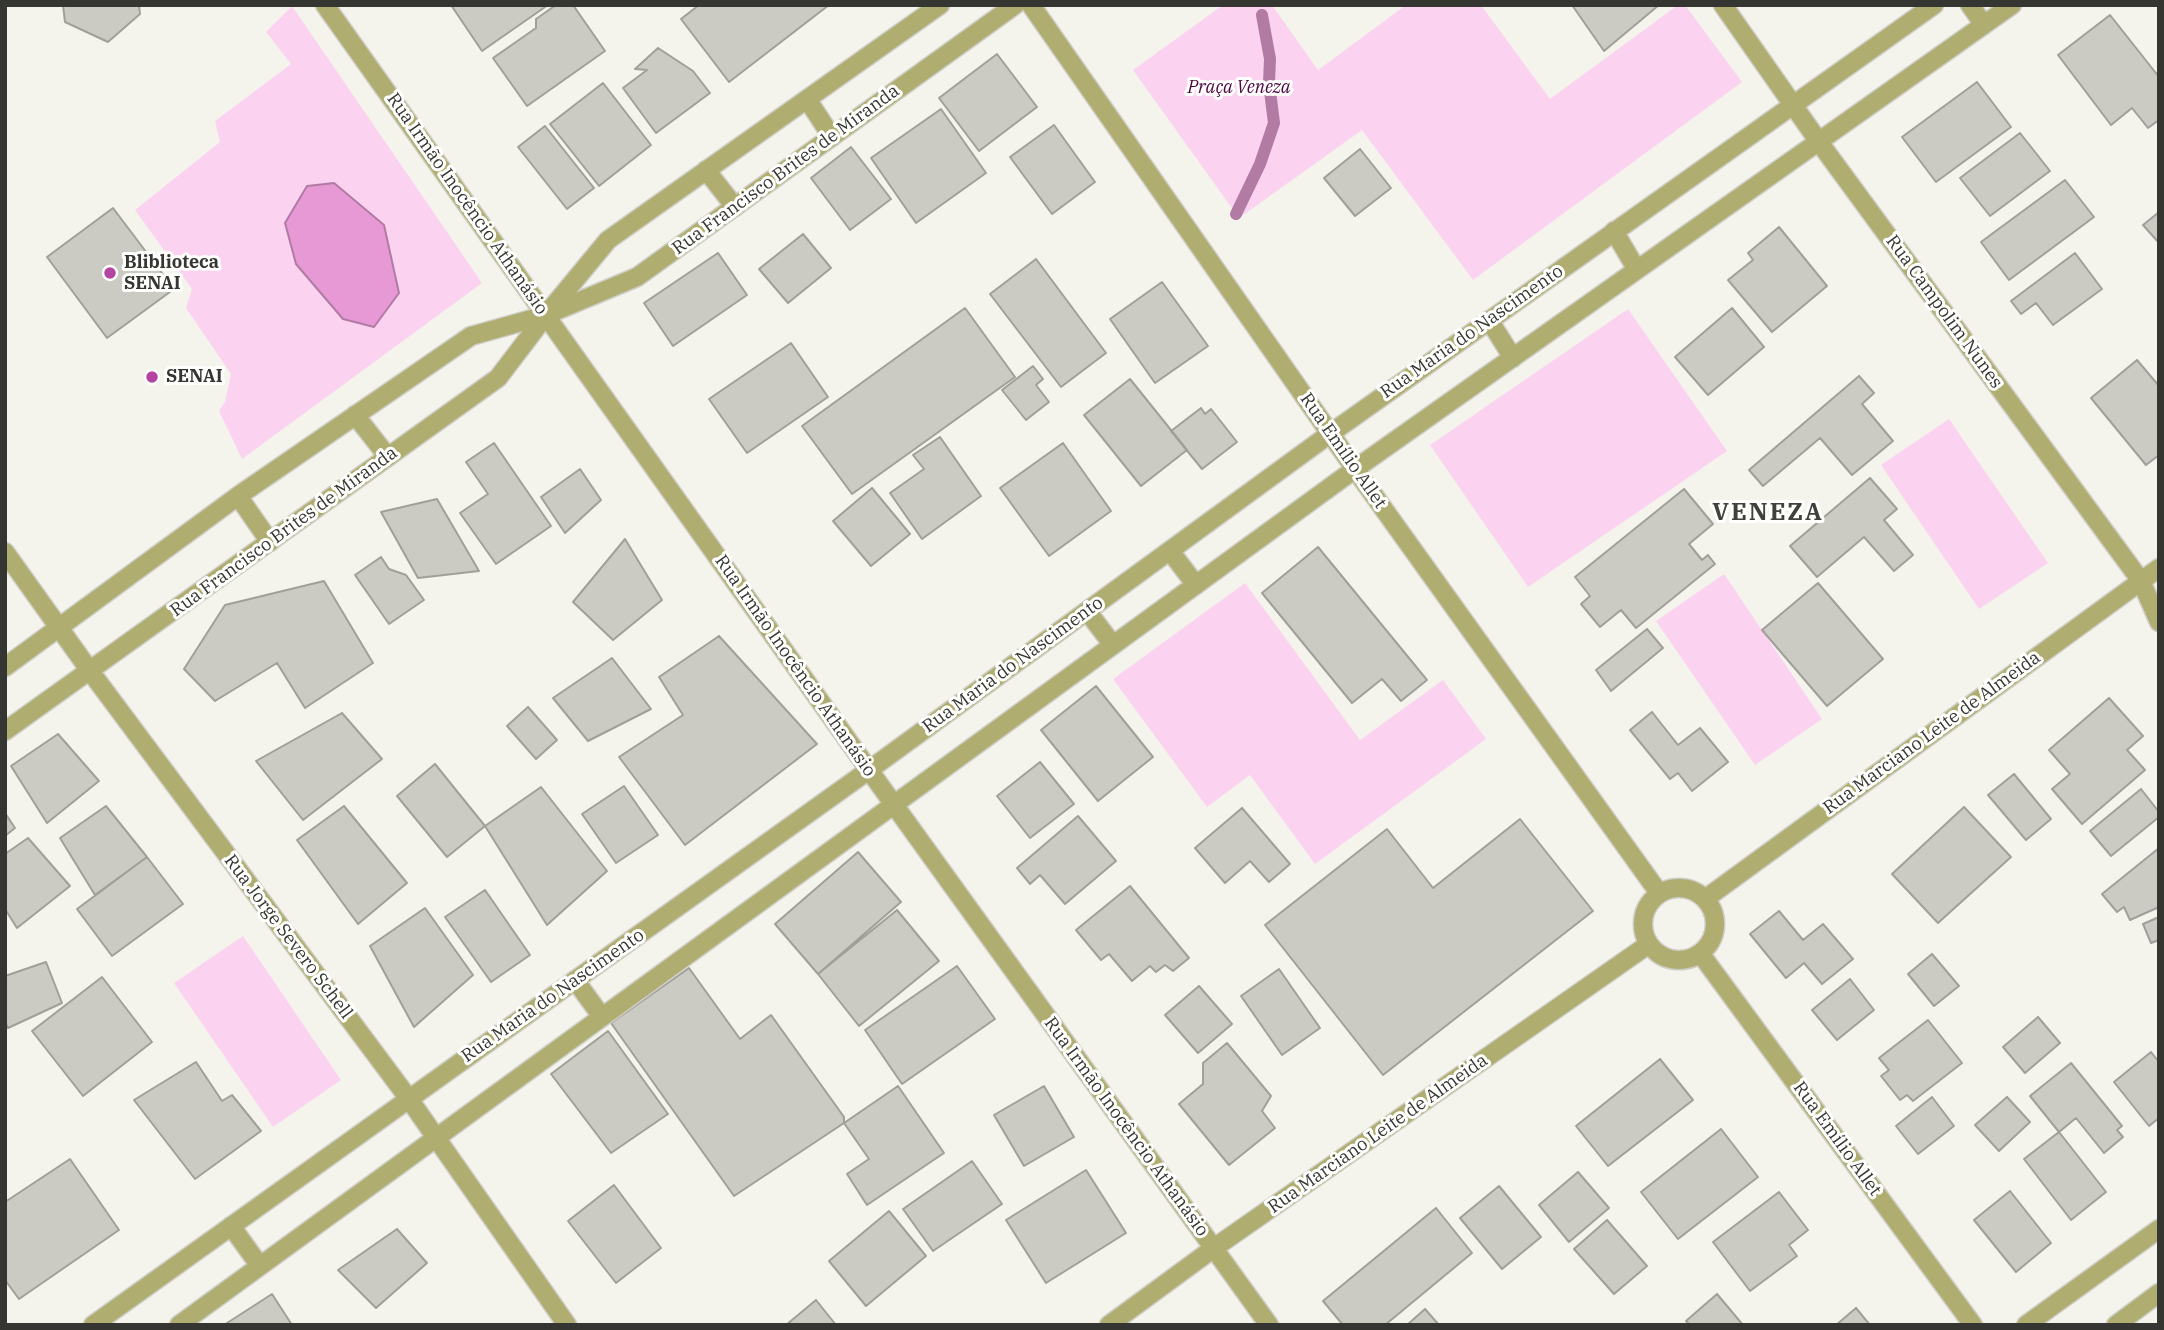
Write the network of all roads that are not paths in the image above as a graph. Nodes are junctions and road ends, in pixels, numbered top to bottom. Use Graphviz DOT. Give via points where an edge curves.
graph roads {
  1 [pos="325,5"];
  2 [pos="940,5"];
  3 [pos="1015,5"];
  4 [pos="1031,5"];
  5 [pos="1723,5"];
  6 [pos="1934,5"];
  7 [pos="1970,5"];
  8 [pos="2012,5"];
  9 [pos="1984,25"];
  10 [pos="807,99"];
  11 [pos="1793,103"];
  12 [pos="832,137"];
  13 [pos="1819,142"];
  14 [pos="706,170"];
  15 [pos="735,207"];
  16 [pos="1614,231"];
  17 [pos="1637,270"];
  18 [pos="546,315"];
  19 [pos="1489,320"];
  20 [pos="1513,358"];
  21 [pos="355,415"];
  22 [pos="1331,433"];
  23 [pos="388,457"];
  24 [pos="1355,469"];
  25 [pos="238,496"];
  26 [pos="270,542"];
  27 [pos="1170,551"];
  28 [pos="5,552"];
  29 [pos="2159,568"];
  30 [pos="2141,581"];
  31 [pos="1196,585"];
  32 [pos="1087,611"];
  33 [pos="2159,622"];
  34 [pos="58,628"];
  35 [pos="1113,645"];
  36 [pos="5,667"];
  37 [pos="90,671"];
  38 [pos="5,732"];
  39 [pos="869,770"];
  40 [pos="894,804"];
  41 [pos="1660,893"];
  42 [pos="1705,899"];
  43 [pos="1649,944"];
  44 [pos="1700,953"];
  45 [pos="575,980"];
  46 [pos="602,1017"];
  47 [pos="409,1099"];
  48 [pos="435,1138"];
  49 [pos="231,1226"];
  50 [pos="2159,1229"];
  51 [pos="1214,1248"];
  52 [pos="260,1266"];
  53 [pos="2159,1293"];
  54 [pos="93,1325"];
  55 [pos="179,1325"];
  56 [pos="567,1325"];
  57 [pos="1108,1325"];
  58 [pos="1269,1325"];
  59 [pos="1973,1325"];
  60 [pos="2026,1325"];
  61 [pos="2116,1325"];
  1 -- 18 [label="street, Rua Irmão Inocêncio Athanásio"];
  2 -- 10 [label="street, Rua Francisco Brites de Miranda"];
  3 -- 12 [label="street, Rua Francisco Brites de Miranda"];
  4 -- 22 [label="street, Rua Emílio Allet"];
  5 -- 11 [label="street, Rua Campolim Nunes"];
  6 -- 11 [label="street, Rua Maria do Nascimento"];
  7 -- 9 [label="street"];
  8 -- 9 [label="street"];
  9 -- 13 [label="street"];
  10 -- 12 [label="street"];
  10 -- 14 [label="street, Rua Francisco Brites de Miranda"];
  11 -- 13 [label="street, Rua Campolim Nunes"];
  11 -- 16 [label="street, Rua Maria do Nascimento"];
  12 -- 15 [label="street, Rua Francisco Brites de Miranda"];
  13 -- 17 [label="street"];
  13 -- 30 [label="street, Rua Campolim Nunes"];
  14 -- 15 [label="street"];
  14 -- 18 [label="street, Rua Francisco Brites de Miranda" via="608,240"];
  15 -- 18 [label="street, Rua Francisco Brites de Miranda" via="637,277"];
  16 -- 17 [label="street"];
  16 -- 19 [label="street, Rua Maria do Nascimento"];
  17 -- 20 [label="street"];
  18 -- 21 [label="street, Rua Francisco Brites de Miranda" via="471,335"];
  18 -- 23 [label="street, Rua Francisco Brites de Miranda" via="498,378"];
  18 -- 39 [label="street, Rua Irmão Inocêncio Athanásio"];
  19 -- 20 [label="street"];
  19 -- 22 [label="street, Rua Maria do Nascimento"];
  20 -- 24 [label="street"];
  21 -- 23 [label="street"];
  21 -- 25 [label="street, Rua Francisco Brites de Miranda"];
  22 -- 24 [label="street, Rua Emílio Allet"];
  22 -- 27 [label="street, Rua Maria do Nascimento"];
  23 -- 26 [label="street, Rua Francisco Brites de Miranda"];
  24 -- 31 [label="street"];
  24 -- 41 [label="street, Rua Emílio Allet"];
  25 -- 26 [label="street"];
  25 -- 34 [label="street, Rua Francisco Brites de Miranda"];
  26 -- 37 [label="street, Rua Francisco Brites de Miranda"];
  27 -- 31 [label="street"];
  27 -- 32 [label="street, Rua Maria do Nascimento"];
  28 -- 34 [label="street, Rua Jorge Severo Schell"];
  29 -- 30 [label="street, Rua Marciano Leite de Almeida"];
  30 -- 33 [label="street, Rua Campolim Nunes"];
  30 -- 42 [label="street, Rua Marciano Leite de Almeida"];
  31 -- 35 [label="street"];
  32 -- 35 [label="street"];
  32 -- 39 [label="street, Rua Maria do Nascimento"];
  34 -- 36 [label="street, Rua Francisco Brites de Miranda"];
  34 -- 37 [label="street, Rua Jorge Severo Schell"];
  35 -- 40 [label="street"];
  37 -- 38 [label="street, Rua Francisco Brites de Miranda"];
  37 -- 47 [label="street, Rua Jorge Severo Schell"];
  39 -- 40 [label="street, Rua Irmão Inocêncio Athanásio"];
  39 -- 45 [label="street, Rua Maria do Nascimento"];
  40 -- 46 [label="street"];
  40 -- 51 [label="street, Rua Irmão Inocêncio Athanásio"];
  41 -- 42 [label="street" via="1683,889"];
  41 -- 43 [label="street" via="1645,911 1644,934"];
  42 -- 44 [label="street" via="1715,921 1714,933"];
  43 -- 44 [label="street" via="1657,953 1678,960"];
  43 -- 51 [label="street, Rua Marciano Leite de Almeida"];
  44 -- 59 [label="street, Rua Emílio Allet"];
  45 -- 46 [label="street"];
  45 -- 47 [label="street, Rua Maria do Nascimento"];
  46 -- 48 [label="street"];
  47 -- 48 [label="street, Rua Jorge Severo Schell"];
  47 -- 49 [label="street, Rua Maria do Nascimento"];
  48 -- 52 [label="street"];
  48 -- 56 [label="street, Rua Jorge Severo Schell"];
  49 -- 52 [label="street"];
  49 -- 54 [label="street, Rua Maria do Nascimento"];
  50 -- 60 [label="street"];
  51 -- 57 [label="street, Rua Marciano Leite de Almeida"];
  51 -- 58 [label="street, Rua Irmão Inocêncio Athanásio"];
  52 -- 55 [label="street"];
  53 -- 61 [label="street"];
}
